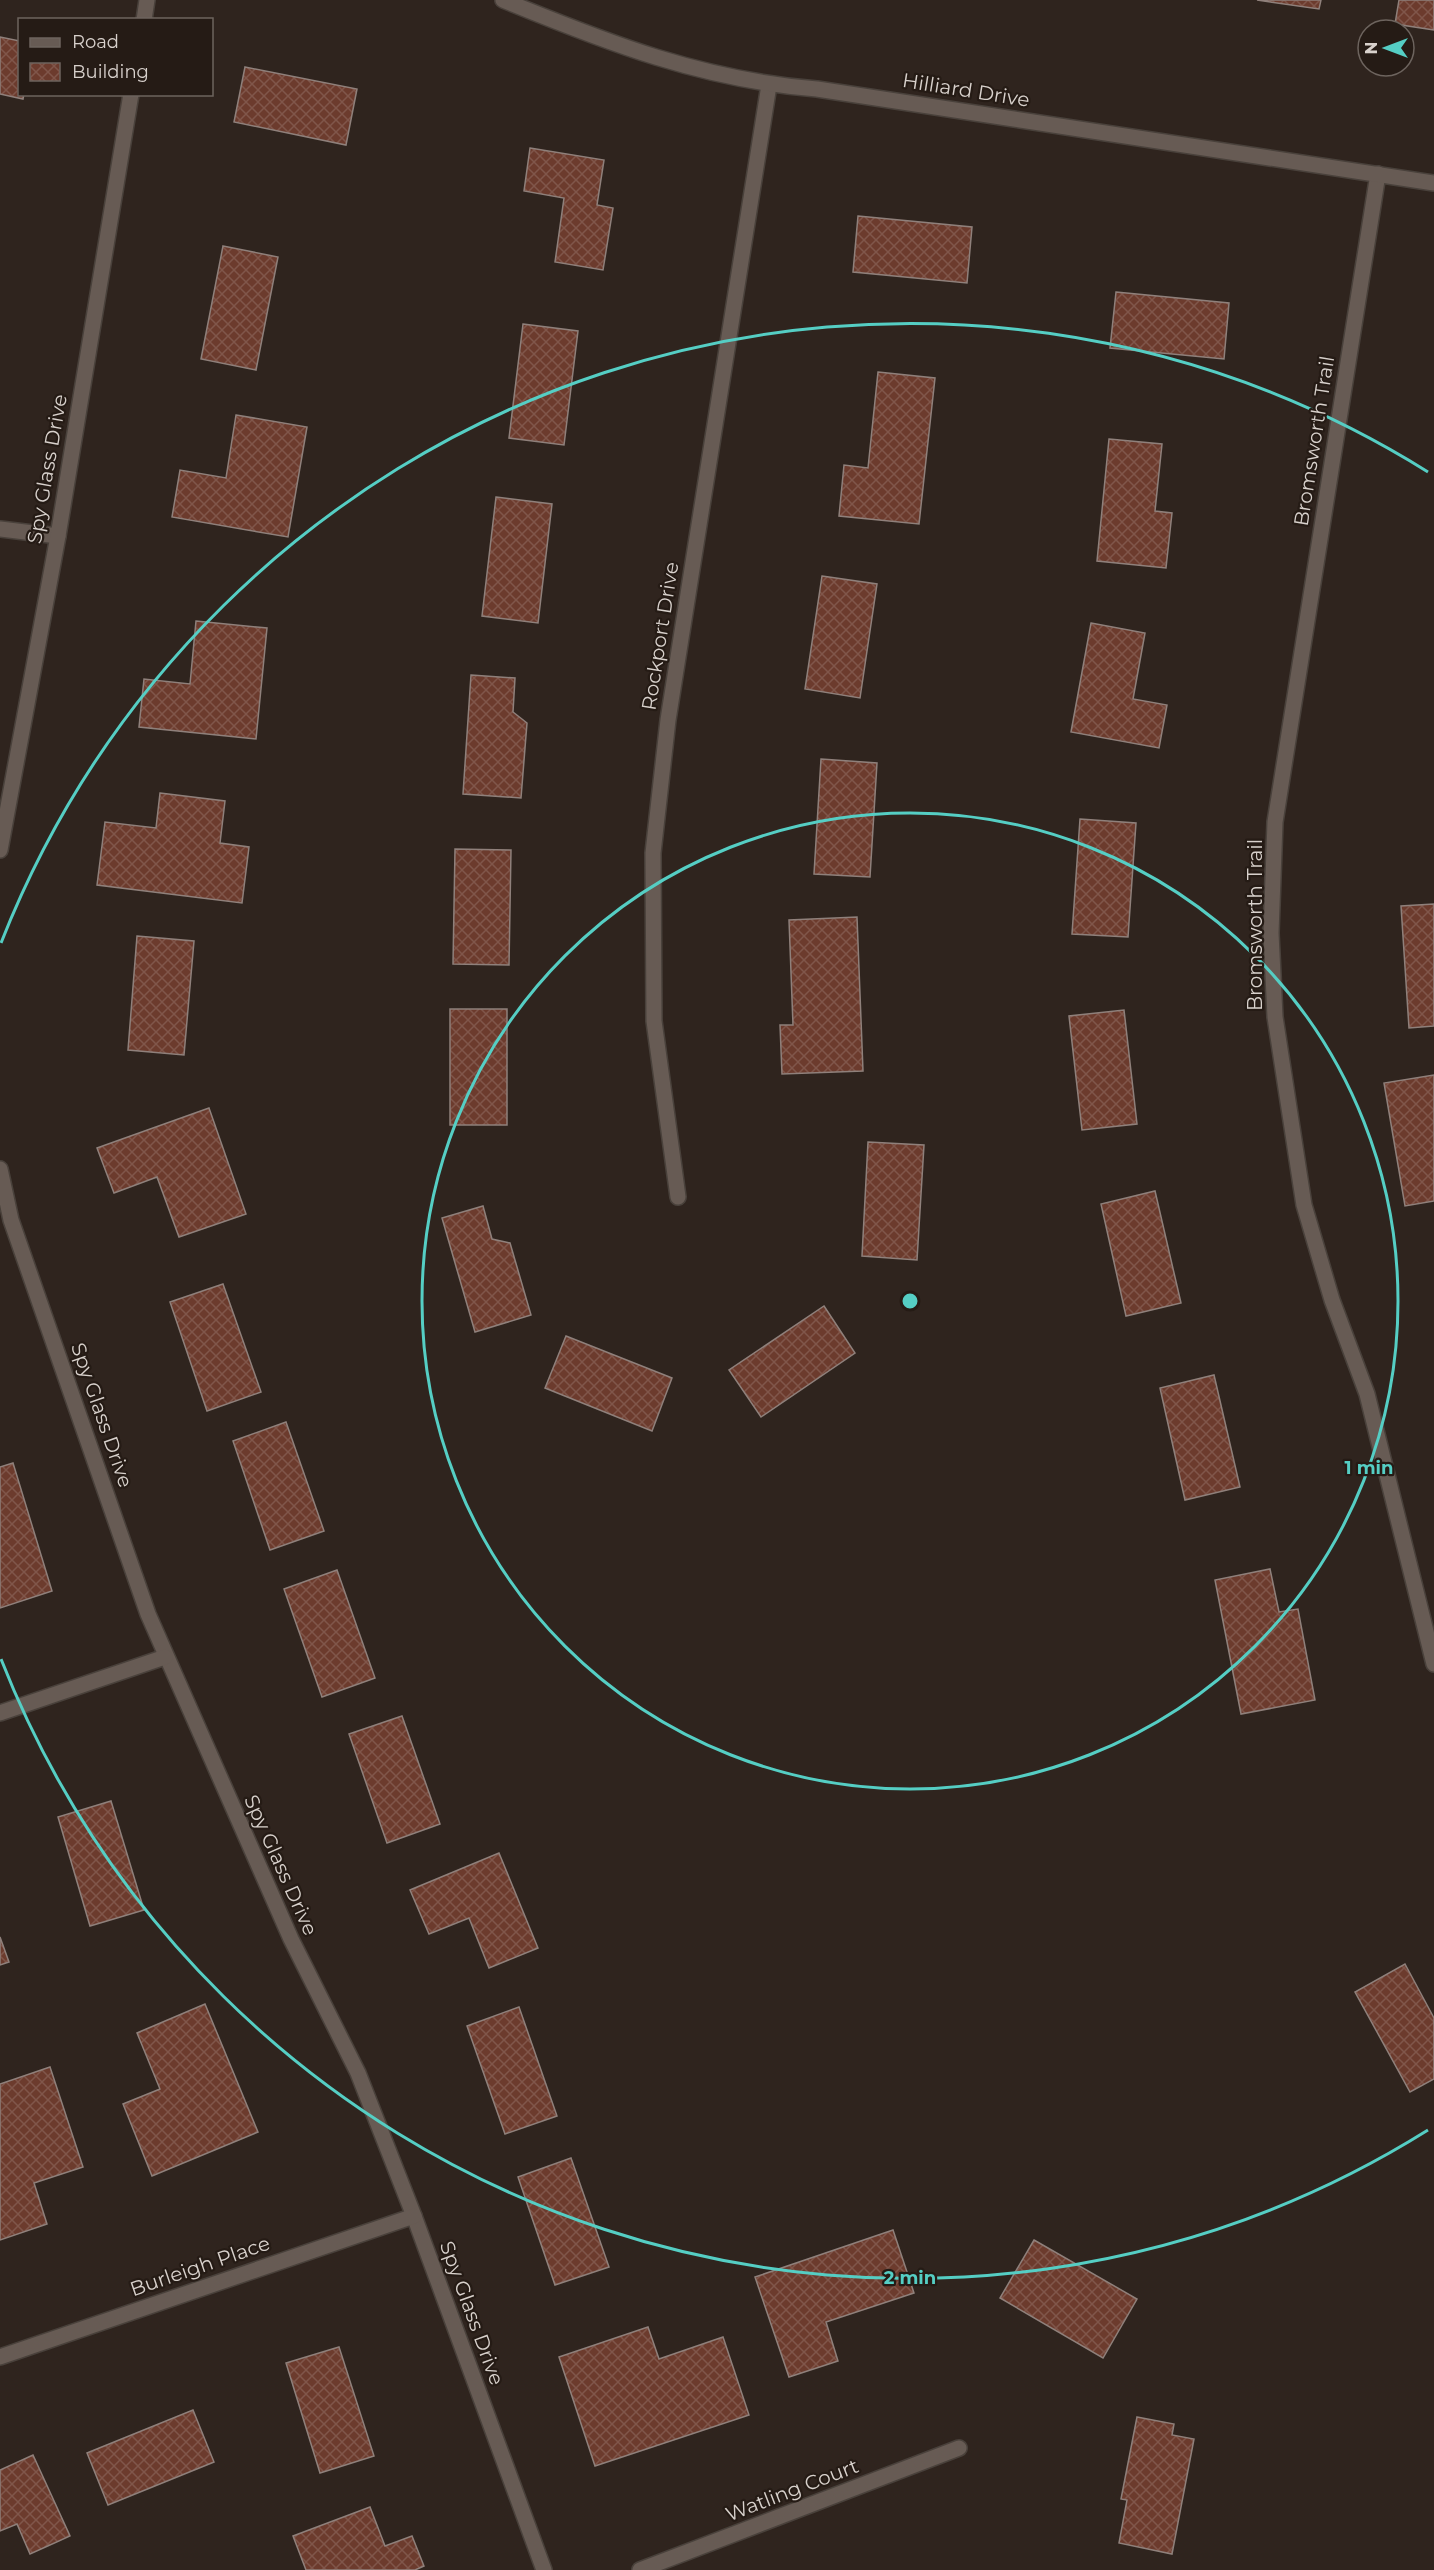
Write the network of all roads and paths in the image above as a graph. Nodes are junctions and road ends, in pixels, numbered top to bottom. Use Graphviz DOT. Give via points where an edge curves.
graph roads {
  1 [pos="147,0"];
  2 [pos="503,0"];
  3 [pos="144,18"];
  4 [pos="769,85"];
  5 [pos="132,96"];
  6 [pos="1378,174"];
  7 [pos="1434,183"];
  8 [pos="0,529"];
  9 [pos="58,536"];
  10 [pos="0,850"];
  11 [pos="0,1169"];
  12 [pos="678,1197"];
  13 [pos="165,1657"];
  14 [pos="1434,1664"];
  15 [pos="0,1713"];
  16 [pos="414,2216"];
  17 [pos="0,2357"];
  18 [pos="959,2448"];
  19 [pos="544,2570"];
  20 [pos="640,2570"];
  1 -- 3 [label="street"];
  2 -- 4 [label="street, Hilliard Drive" via="643,55"];
  4 -- 6 [label="street, Hilliard Drive" via="818,89"];
  4 -- 12 [label="street, Rockport Drive" via="668,720 653,854 654,1021"];
  5 -- 9 [label="street, Spy Glass Drive"];
  6 -- 7 [label="street, Hilliard Drive"];
  6 -- 14 [label="street, Bromsworth Trail" via="1275,822 1271,933 1275,1017 1304,1205 1332,1300 1367,1394"];
  8 -- 9 [label="street"];
  9 -- 10 [label="street, Spy Glass Drive"];
  11 -- 13 [label="street, Spy Glass Drive" via="11,1220"];
  13 -- 15 [label="street"];
  13 -- 16 [label="street, Spy Glass Drive" via="291,1939 358,2073"];
  16 -- 17 [label="street, Burleigh Place"];
  16 -- 19 [label="street, Spy Glass Drive"];
  18 -- 20 [label="street, Watling Court"];
}
